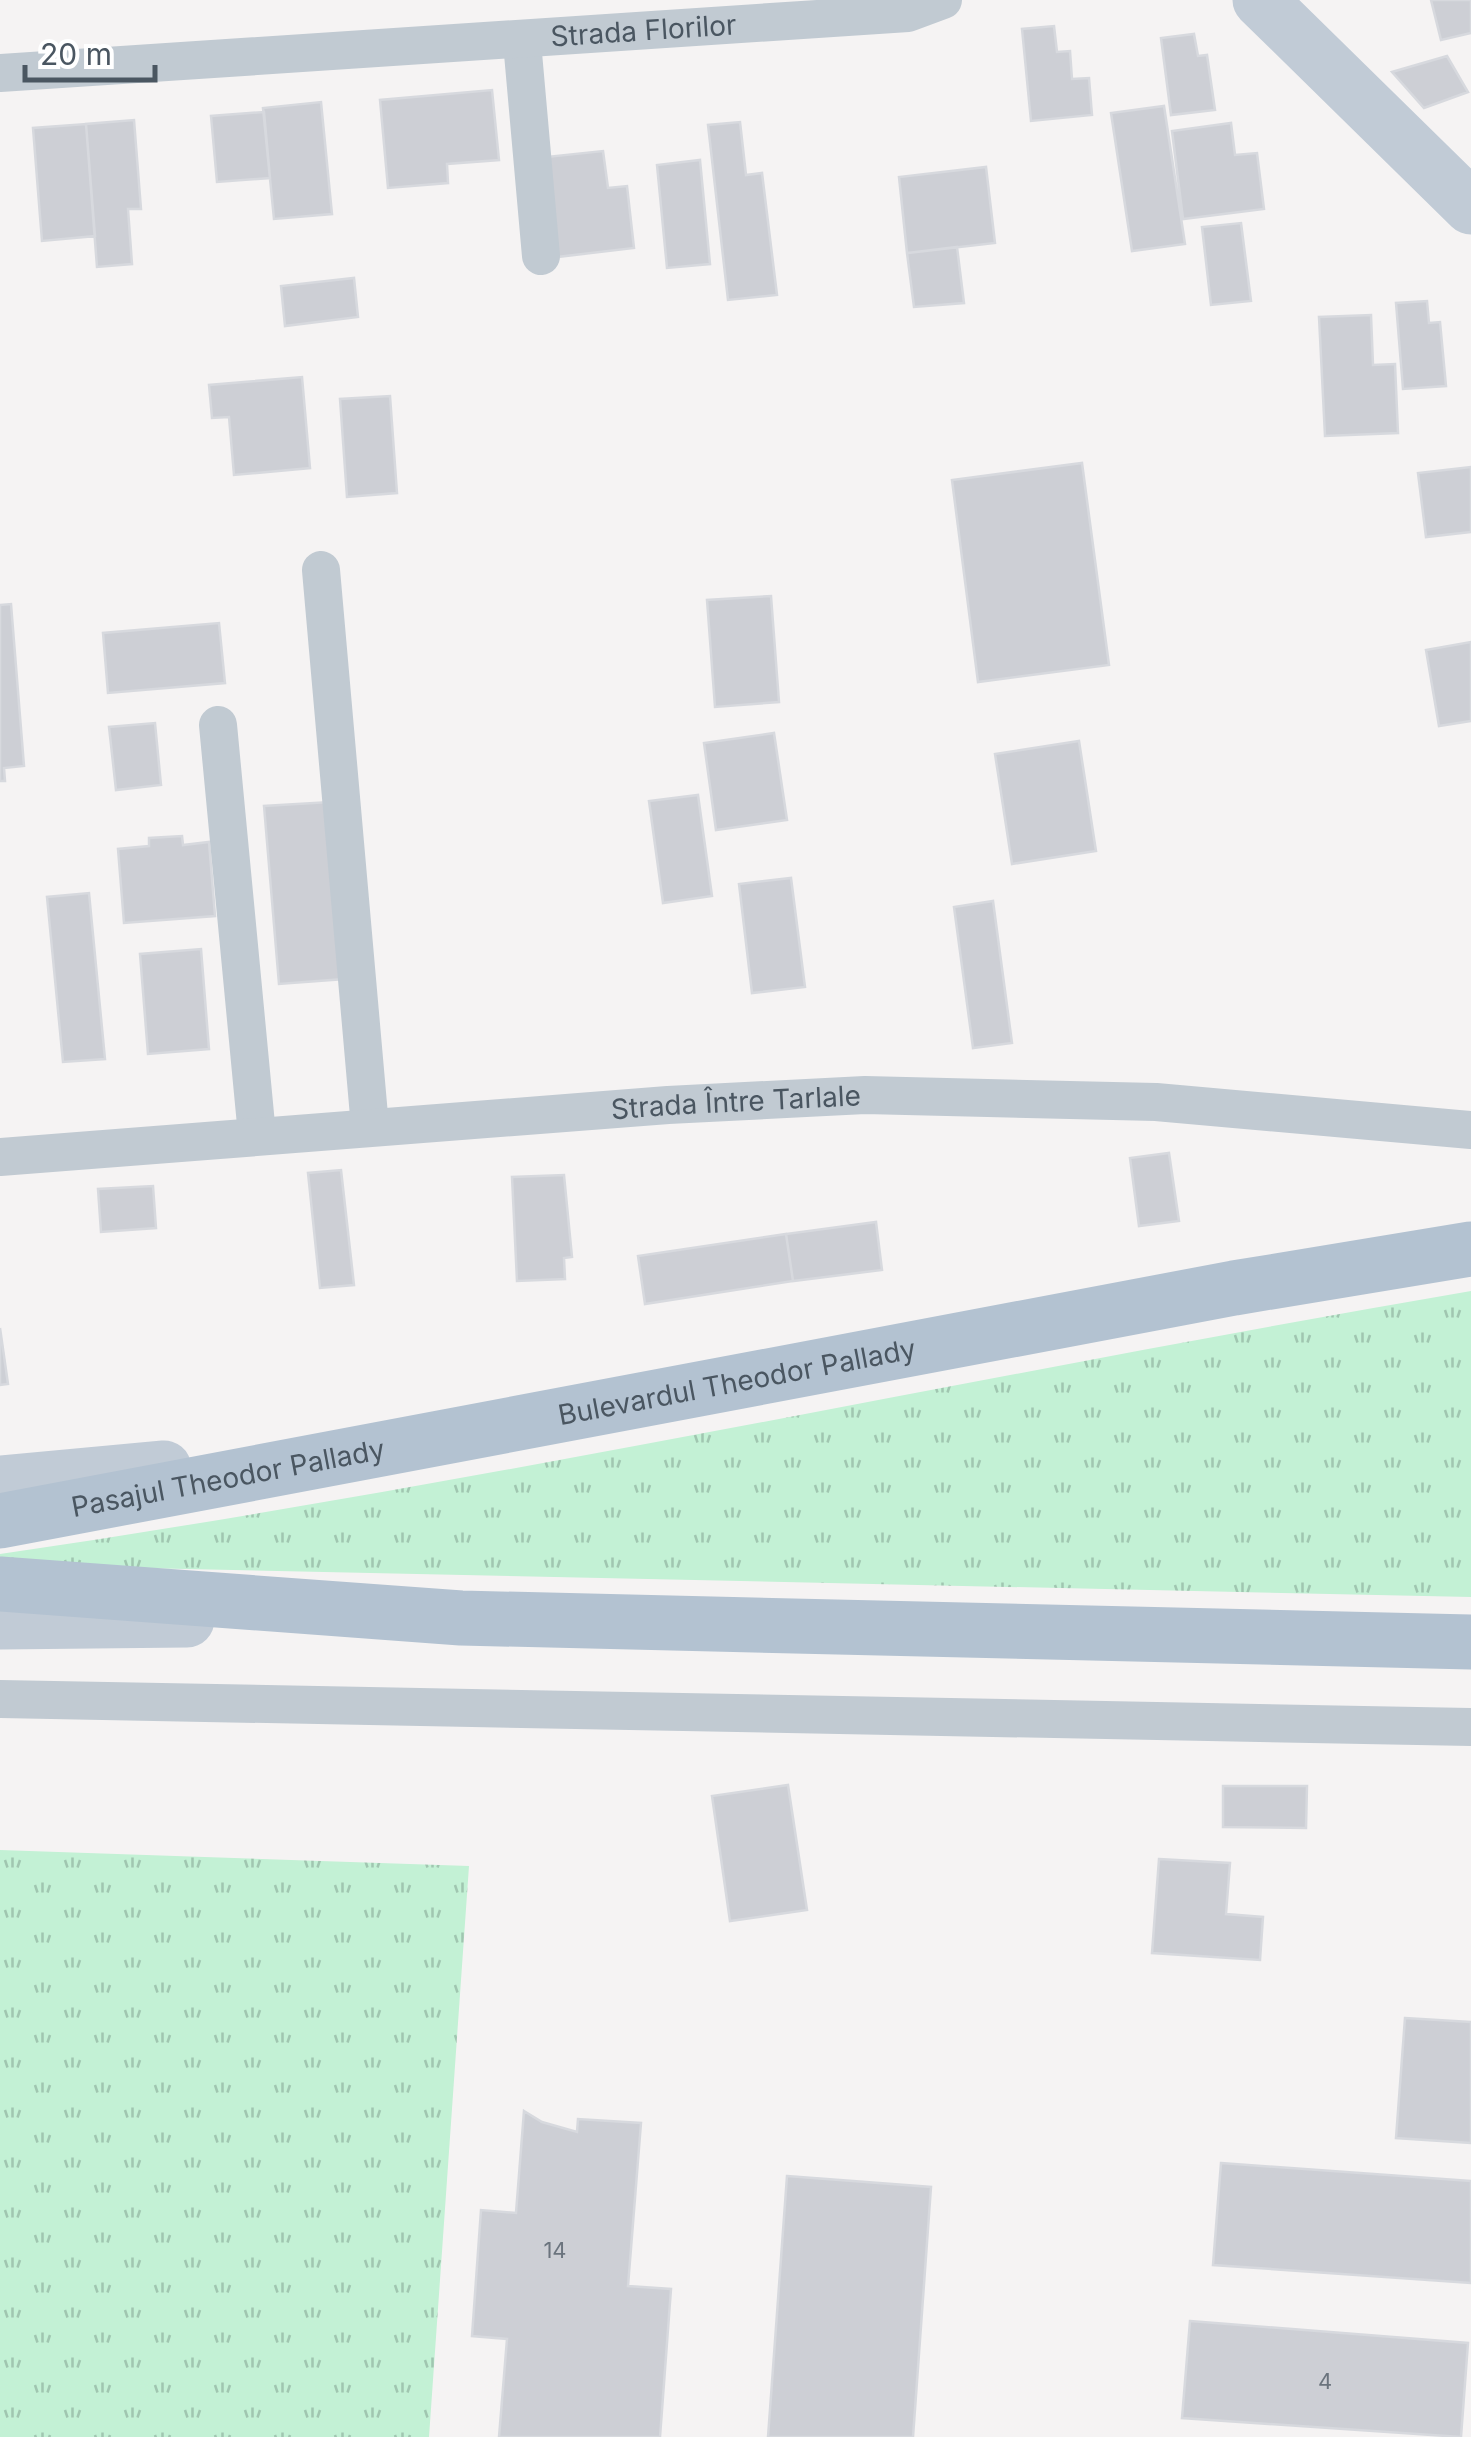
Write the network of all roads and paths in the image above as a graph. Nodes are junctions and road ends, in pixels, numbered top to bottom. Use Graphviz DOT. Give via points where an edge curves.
graph roads {
  1 [pos="943,0"];
  2 [pos="1260,0"];
  3 [pos="522,42"];
  4 [pos="0,73"];
  5 [pos="1471,207"];
  6 [pos="541,256"];
  7 [pos="320,570"];
  8 [pos="218,725"];
  9 [pos="370,1127"];
  10 [pos="1471,1130"];
  11 [pos="258,1135"];
  12 [pos="0,1157"];
  13 [pos="1471,1249"];
  14 [pos="454,1434"];
  15 [pos="0,1483"];
  16 [pos="0,1521"];
  17 [pos="0,1584"];
  18 [pos="461,1618"];
  19 [pos="0,1622"];
  20 [pos="1471,1642"];
  21 [pos="0,1699"];
  22 [pos="1471,1727"];
  1 -- 3 [label="street, Strada Florilor" via="908,13"];
  2 -- 5 [label="main road"];
  3 -- 4 [label="street, Strada Florilor"];
  3 -- 6 [label="street, Strada Florilor"];
  7 -- 9 [label="street"];
  8 -- 11 [label="street"];
  9 -- 10 [label="street, Strada Între Tarlale" via="951,1094 1156,1102"];
  9 -- 11 [label="street, Strada Între Tarlale"];
  11 -- 12 [label="street, Strada Între Tarlale"];
  13 -- 14 [label="main road, Bulevardul Theodor Pallady"];
  14 -- 15 [label="main road, Bulevardul Theodor Pallady"];
  14 -- 16 [label="main road, Pasajul Theodor Pallady"];
  17 -- 18 [label="main road"];
  18 -- 19 [label="main road"];
  18 -- 20 [label="main road"];
  21 -- 22 [label="street"];
}
